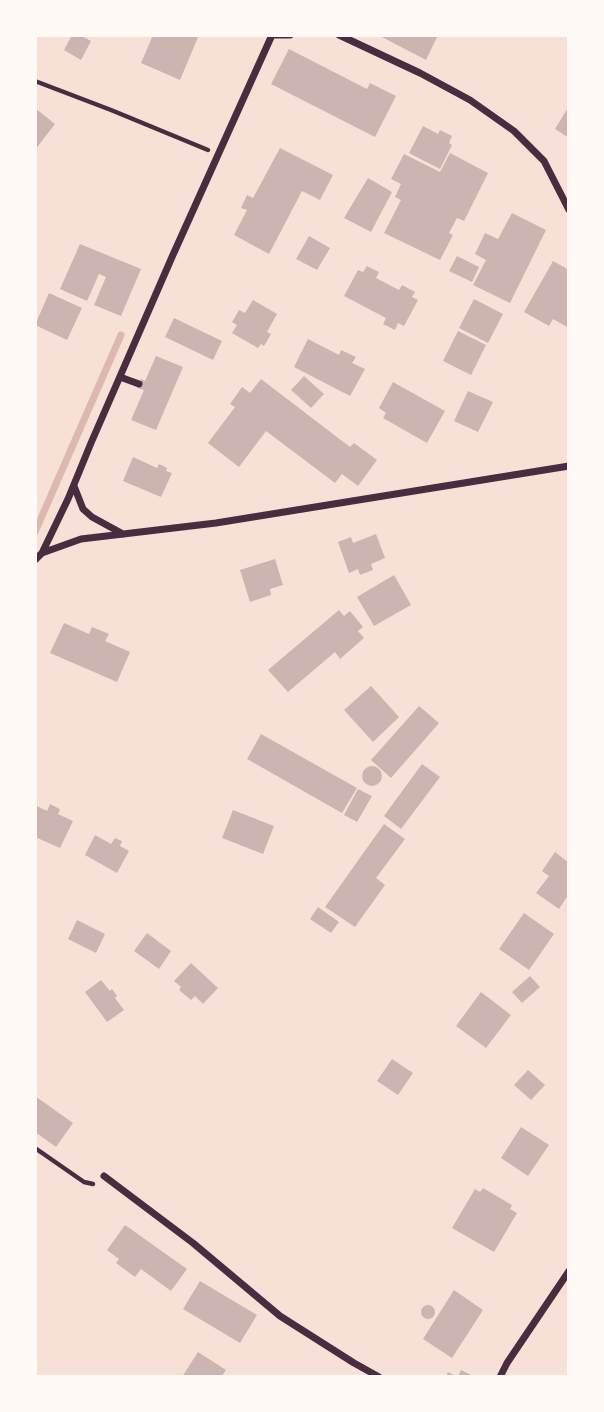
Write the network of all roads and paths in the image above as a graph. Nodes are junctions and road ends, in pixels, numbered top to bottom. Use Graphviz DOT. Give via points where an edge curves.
graph roads {
  1 [pos="273,35"];
  2 [pos="290,35"];
  3 [pos="339,35"];
  4 [pos="35,81"];
  5 [pos="219,154"];
  6 [pos="569,210"];
  7 [pos="120,377"];
  8 [pos="139,384"];
  9 [pos="569,466"];
  10 [pos="74,485"];
  11 [pos="124,534"];
  12 [pos="41,553"];
  13 [pos="35,560"];
  14 [pos="35,1148"];
  15 [pos="104,1176"];
  16 [pos="122,1189"];
  17 [pos="569,1271"];
  18 [pos="379,1377"];
  19 [pos="500,1377"];
  1 -- 2 [label="street"];
  1 -- 5 [label="street"];
  3 -- 6 [label="street" via="470,100 514,131 544,161"];
  4 -- 5 [label="path"];
  5 -- 7 [label="street"];
  7 -- 8 [label="street"];
  7 -- 10 [label="street"];
  9 -- 11 [label="street"];
  10 -- 11 [label="street" via="83,509"];
  10 -- 12 [label="street"];
  11 -- 12 [label="street" via="80,539"];
  12 -- 13 [label="street"];
  14 -- 16 [label="path" via="83,1182"];
  15 -- 16 [label="street"];
  16 -- 18 [label="street" via="281,1316"];
  17 -- 19 [label="street"];
}
